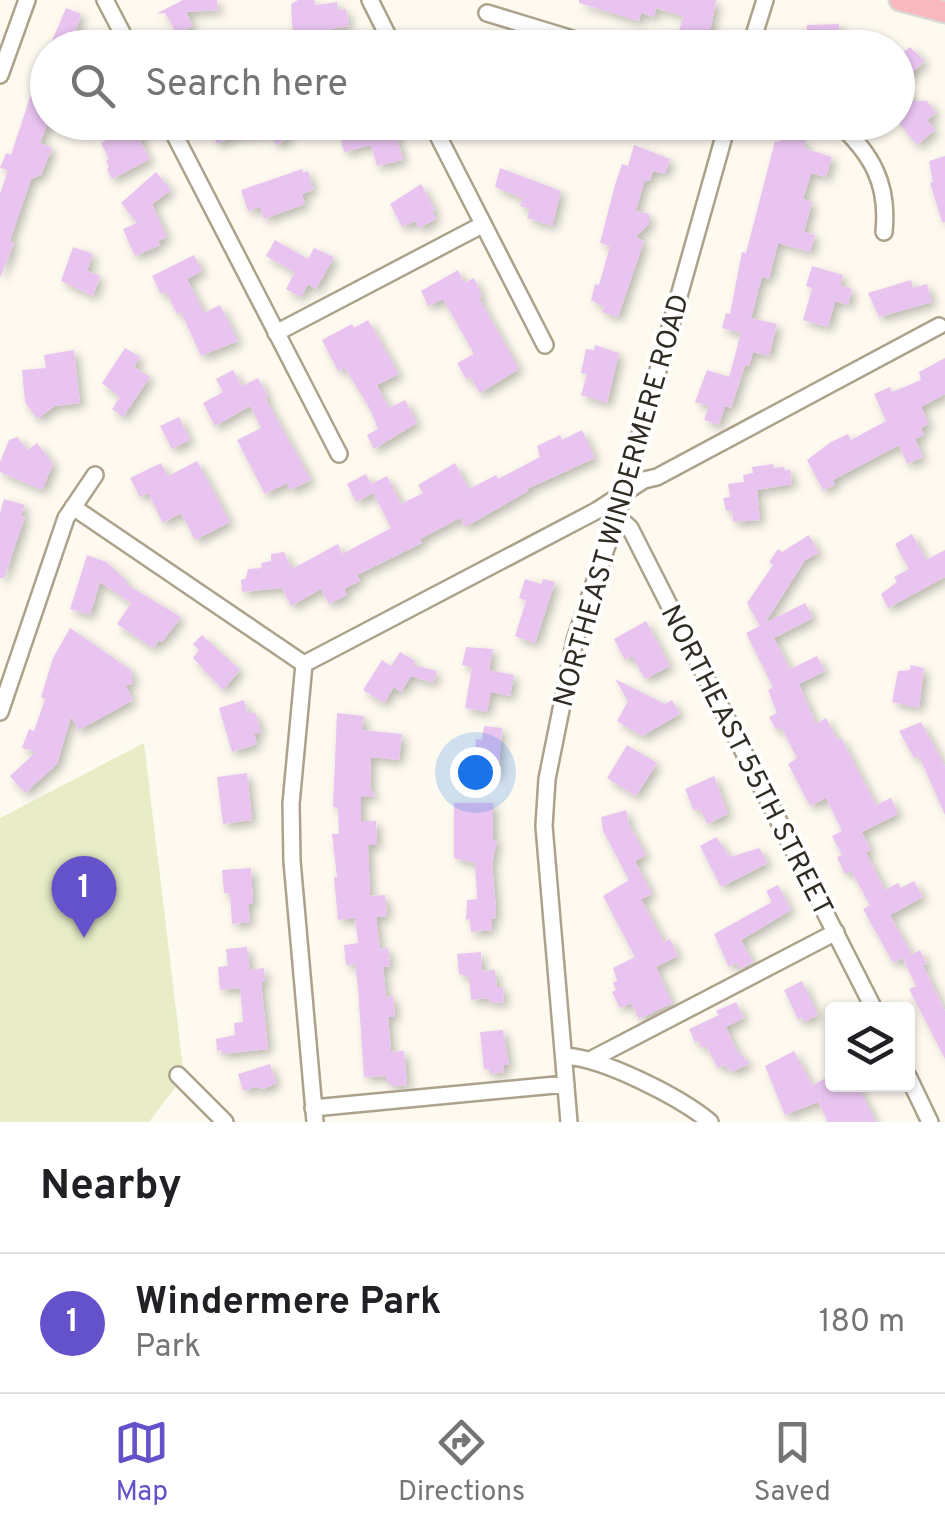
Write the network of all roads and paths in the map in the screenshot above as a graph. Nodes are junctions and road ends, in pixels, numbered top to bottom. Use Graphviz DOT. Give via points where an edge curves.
graph roads {
  1 [pos="26,0"];
  2 [pos="106,0"];
  3 [pos="370,0"];
  4 [pos="765,0"];
  5 [pos="900,0"];
  6 [pos="486,12"];
  7 [pos="945,12"];
  8 [pos="121,30"];
  9 [pos="385,30"];
  10 [pos="544,30"];
  11 [pos="756,30"];
  12 [pos="0,75"];
  13 [pos="177,140"];
  14 [pos="441,140"];
  15 [pos="723,140"];
  16 [pos="856,140"];
  17 [pos="482,225"];
  18 [pos="884,232"];
  19 [pos="939,326"];
  20 [pos="276,334"];
  21 [pos="545,345"];
  22 [pos="339,454"];
  23 [pos="95,475"];
  24 [pos="622,494"];
  25 [pos="73,507"];
  26 [pos="617,516"];
  27 [pos="304,664"];
  28 [pos="0,712"];
  29 [pos="836,932"];
  30 [pos="870,1002"];
  31 [pos="564,1056"];
  32 [pos="592,1060"];
  33 [pos="178,1075"];
  34 [pos="566,1084"];
  35 [pos="915,1091"];
  36 [pos="314,1115"];
  37 [pos="226,1122"];
  38 [pos="569,1122"];
  39 [pos="710,1122"];
  40 [pos="930,1122"];
  1 -- 12 [label="street"];
  2 -- 8 [label="street"];
  3 -- 9 [label="street"];
  4 -- 11 [label="street"];
  5 -- 7 [label="main road"];
  6 -- 10 [label="street"];
  13 -- 20 [label="street"];
  14 -- 17 [label="street"];
  15 -- 24 [label="street, NORTHEAST WINDERMERE ROAD"];
  16 -- 18 [label="street" via="878,174"];
  17 -- 20 [label="street"];
  17 -- 21 [label="street"];
  19 -- 24 [label="street"];
  20 -- 22 [label="street"];
  23 -- 25 [label="street"];
  24 -- 26 [label="street, NORTHEAST WINDERMERE ROAD"];
  24 -- 27 [label="street"];
  25 -- 27 [label="street"];
  25 -- 28 [label="street"];
  26 -- 29 [label="street, NORTHEAST 55TH STREET" via="630,528"];
  26 -- 31 [label="street, NORTHEAST WINDERMERE ROAD" via="575,640 547,779 544,826"];
  27 -- 36 [label="street" via="292,862"];
  29 -- 30 [label="street, NORTHEAST 55TH STREET"];
  29 -- 32 [label="street"];
  31 -- 32 [label="street"];
  31 -- 34 [label="street, NORTHEAST WINDERMERE ROAD"];
  32 -- 39 [label="street"];
  33 -- 37 [label="street"];
  34 -- 36 [label="street"];
  34 -- 38 [label="street, NORTHEAST WINDERMERE ROAD"];
  35 -- 40 [label="street"];
}
